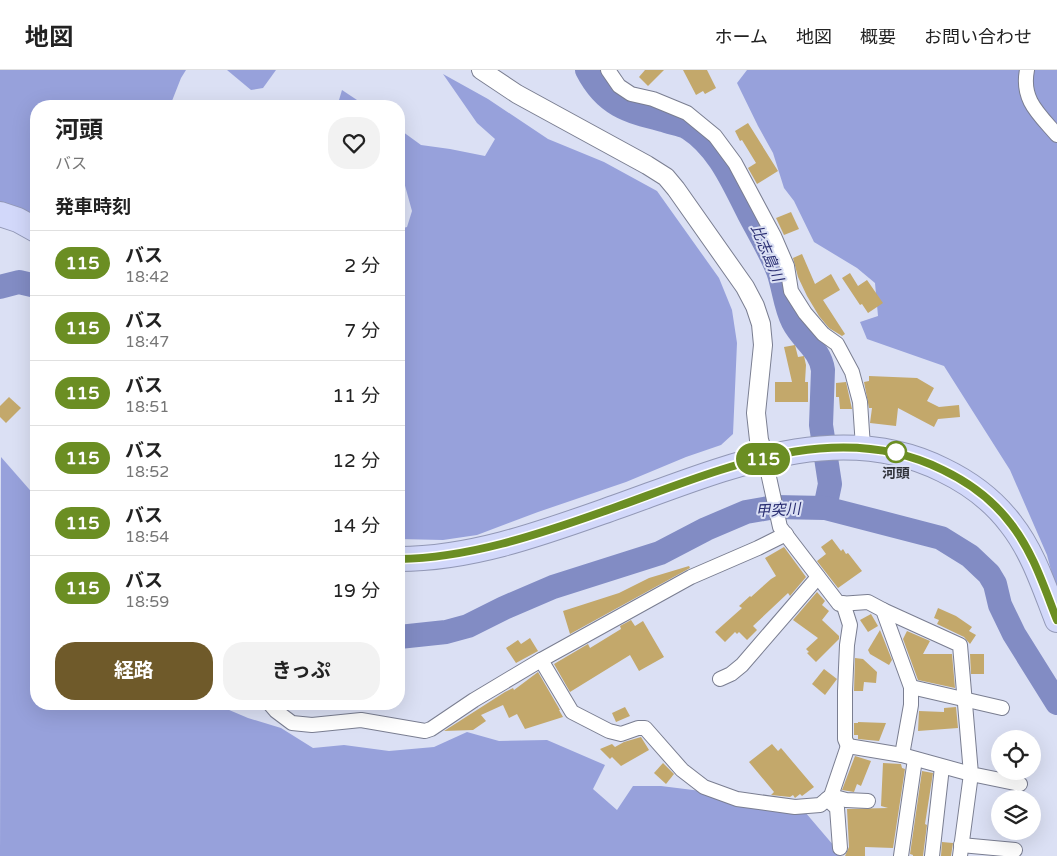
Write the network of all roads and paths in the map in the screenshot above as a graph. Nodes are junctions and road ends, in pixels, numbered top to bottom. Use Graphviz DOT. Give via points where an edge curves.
graph roads {
  1 [pos="481,70"];
  2 [pos="608,70"];
  3 [pos="1027,70"];
  4 [pos="1057,135"];
  5 [pos="0,214"];
  6 [pos="30,227"];
  7 [pos="863,447"];
  8 [pos="767,466"];
  9 [pos="783,530"];
  10 [pos="405,559"];
  11 [pos="818,577"];
  12 [pos="843,603"];
  13 [pos="883,610"];
  14 [pos="1057,620"];
  15 [pos="541,660"];
  16 [pos="720,678"];
  17 [pos="911,687"];
  18 [pos="964,700"];
  19 [pos="1002,708"];
  20 [pos="274,710"];
  21 [pos="848,746"];
  22 [pos="909,757"];
  23 [pos="942,766"];
  24 [pos="971,774"];
  25 [pos="1020,784"];
  26 [pos="829,798"];
  27 [pos="868,800"];
  28 [pos="840,848"];
  29 [pos="960,850"];
  30 [pos="1016,850"];
  31 [pos="902,856"];
  32 [pos="932,856"];
  1 -- 8 [label="street" via="517,94 648,165 676,188 745,287 761,324 763,345 756,413 759,440"];
  2 -- 7 [label="street" via="619,86 631,94 687,113 715,136 735,163 774,236 787,266 791,291 823,334 837,344 852,372 860,402"];
  3 -- 4 [label="street" via="1026,95"];
  5 -- 6 [label="highway"];
  7 -- 8 [label="highway" via="808,449"];
  7 -- 14 [label="highway" via="925,460 981,493 1000,510 1026,547"];
  8 -- 9 [label="street"];
  8 -- 10 [label="highway" via="737,464 600,513 488,548 439,557"];
  9 -- 11 [label="street"];
  9 -- 15 [label="street" via="758,548 691,577"];
  11 -- 12 [label="street" via="839,604"];
  11 -- 16 [label="street" via="742,665"];
  12 -- 13 [label="street" via="868,602"];
  12 -- 21 [label="street" via="850,625 845,691"];
  13 -- 17 [label="street"];
  13 -- 18 [label="street" via="960,645"];
  15 -- 20 [label="street" via="474,700 432,730 361,720 292,724"];
  15 -- 26 [label="street" via="572,712 621,734 645,728 682,770 704,787 737,799 795,807 820,805"];
  17 -- 18 [label="street"];
  17 -- 22 [label="street"];
  18 -- 19 [label="street"];
  18 -- 24 [label="street"];
  21 -- 22 [label="street"];
  21 -- 26 [label="street"];
  22 -- 23 [label="street"];
  22 -- 31 [label="street"];
  23 -- 24 [label="street"];
  23 -- 32 [label="street"];
  24 -- 25 [label="street"];
  24 -- 29 [label="street"];
  26 -- 27 [label="street"];
  26 -- 28 [label="street" via="837,808"];
  29 -- 30 [label="street"];
}
